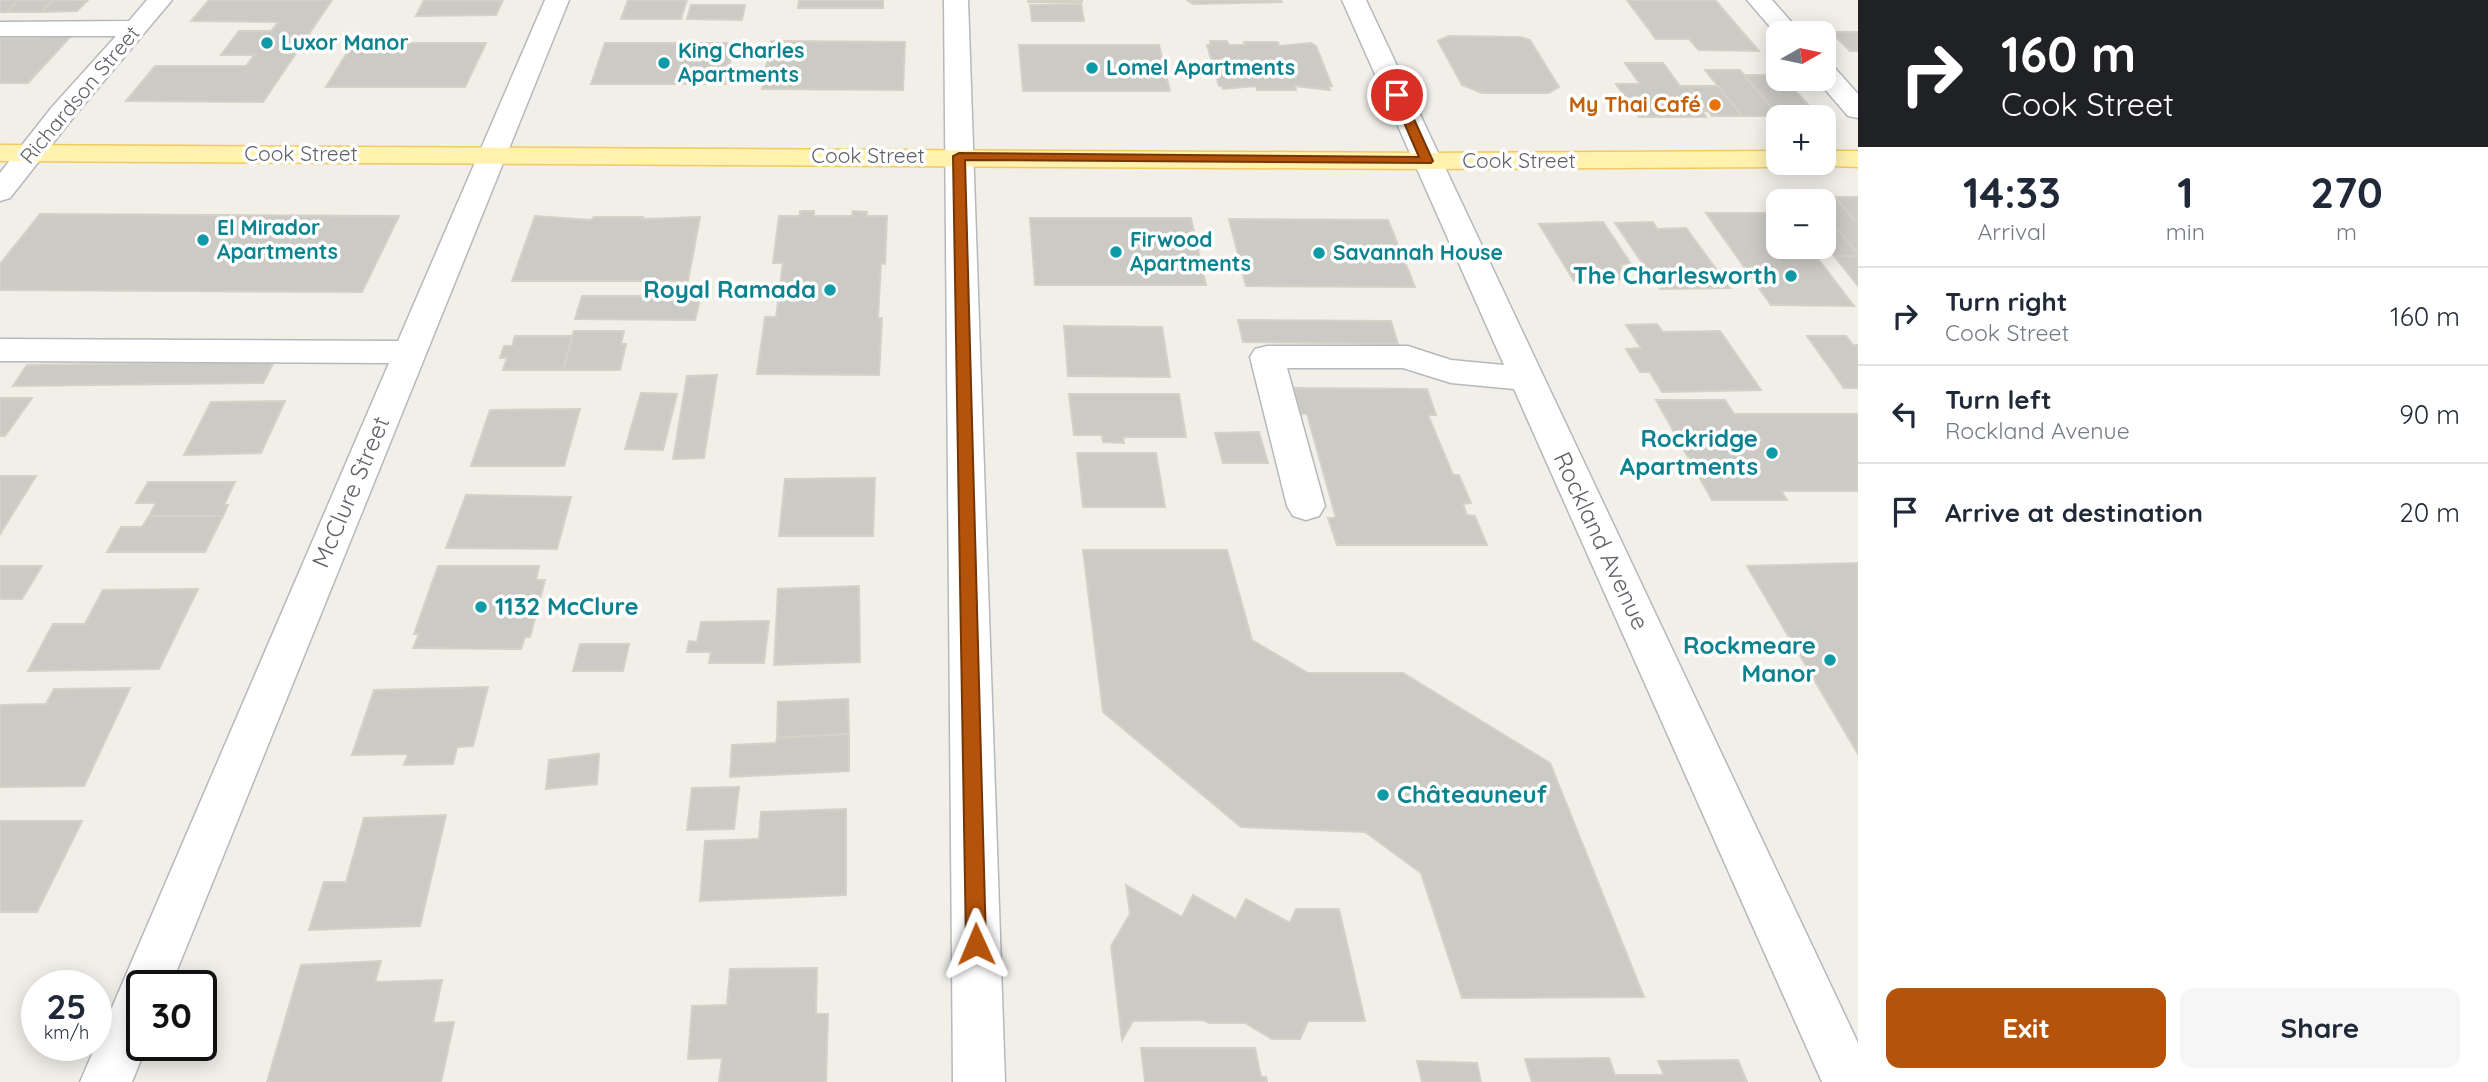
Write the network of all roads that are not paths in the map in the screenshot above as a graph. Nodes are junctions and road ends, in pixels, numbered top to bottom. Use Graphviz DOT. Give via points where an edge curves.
graph roads {
  1 [pos="160,0"];
  2 [pos="557,0"];
  3 [pos="956,0"];
  4 [pos="1354,0"];
  5 [pos="1759,0"];
  6 [pos="1778,21"];
  7 [pos="135,28"];
  8 [pos="0,30"];
  9 [pos="1836,85"];
  10 [pos="1858,110"];
  11 [pos="0,153"];
  12 [pos="31,153"];
  13 [pos="492,155"];
  14 [pos="959,156"];
  15 [pos="1766,159"];
  16 [pos="1836,159"];
  17 [pos="1858,159"];
  18 [pos="1427,161"];
  19 [pos="0,192"];
  20 [pos="0,350"];
  21 [pos="410,352"];
  22 [pos="1526,378"];
  23 [pos="1306,506"];
  24 [pos="152,970"];
  25 [pos="126,1034"];
  26 [pos="106,1082"];
  27 [pos="979,1082"];
  28 [pos="1849,1082"];
  1 -- 7 [label="street, Richardson Street"];
  2 -- 13 [label="street, McClure Street"];
  3 -- 14 [label="street"];
  4 -- 18 [label="street, Rockland Avenue"];
  5 -- 6 [label="street"];
  7 -- 8 [label="street"];
  7 -- 12 [label="street, Richardson Street"];
  9 -- 10 [label="street"];
  11 -- 12 [label="main road, Cook Street"];
  12 -- 13 [label="main road, Cook Street"];
  12 -- 19 [label="street, Richardson Street"];
  13 -- 14 [label="main road, Cook Street"];
  13 -- 21 [label="street, McClure Street"];
  14 -- 18 [label="main road, Cook Street"];
  14 -- 27 [label="street"];
  15 -- 18 [label="main road, Cook Street"];
  16 -- 17 [label="main road"];
  18 -- 22 [label="street, Rockland Avenue"];
  20 -- 21 [label="street"];
  21 -- 24 [label="street, McClure Street"];
  22 -- 23 [label="street" via="1448,372 1408,356 1267,356"];
  22 -- 28 [label="street, Rockland Avenue"];
  25 -- 26 [label="street"];
}
